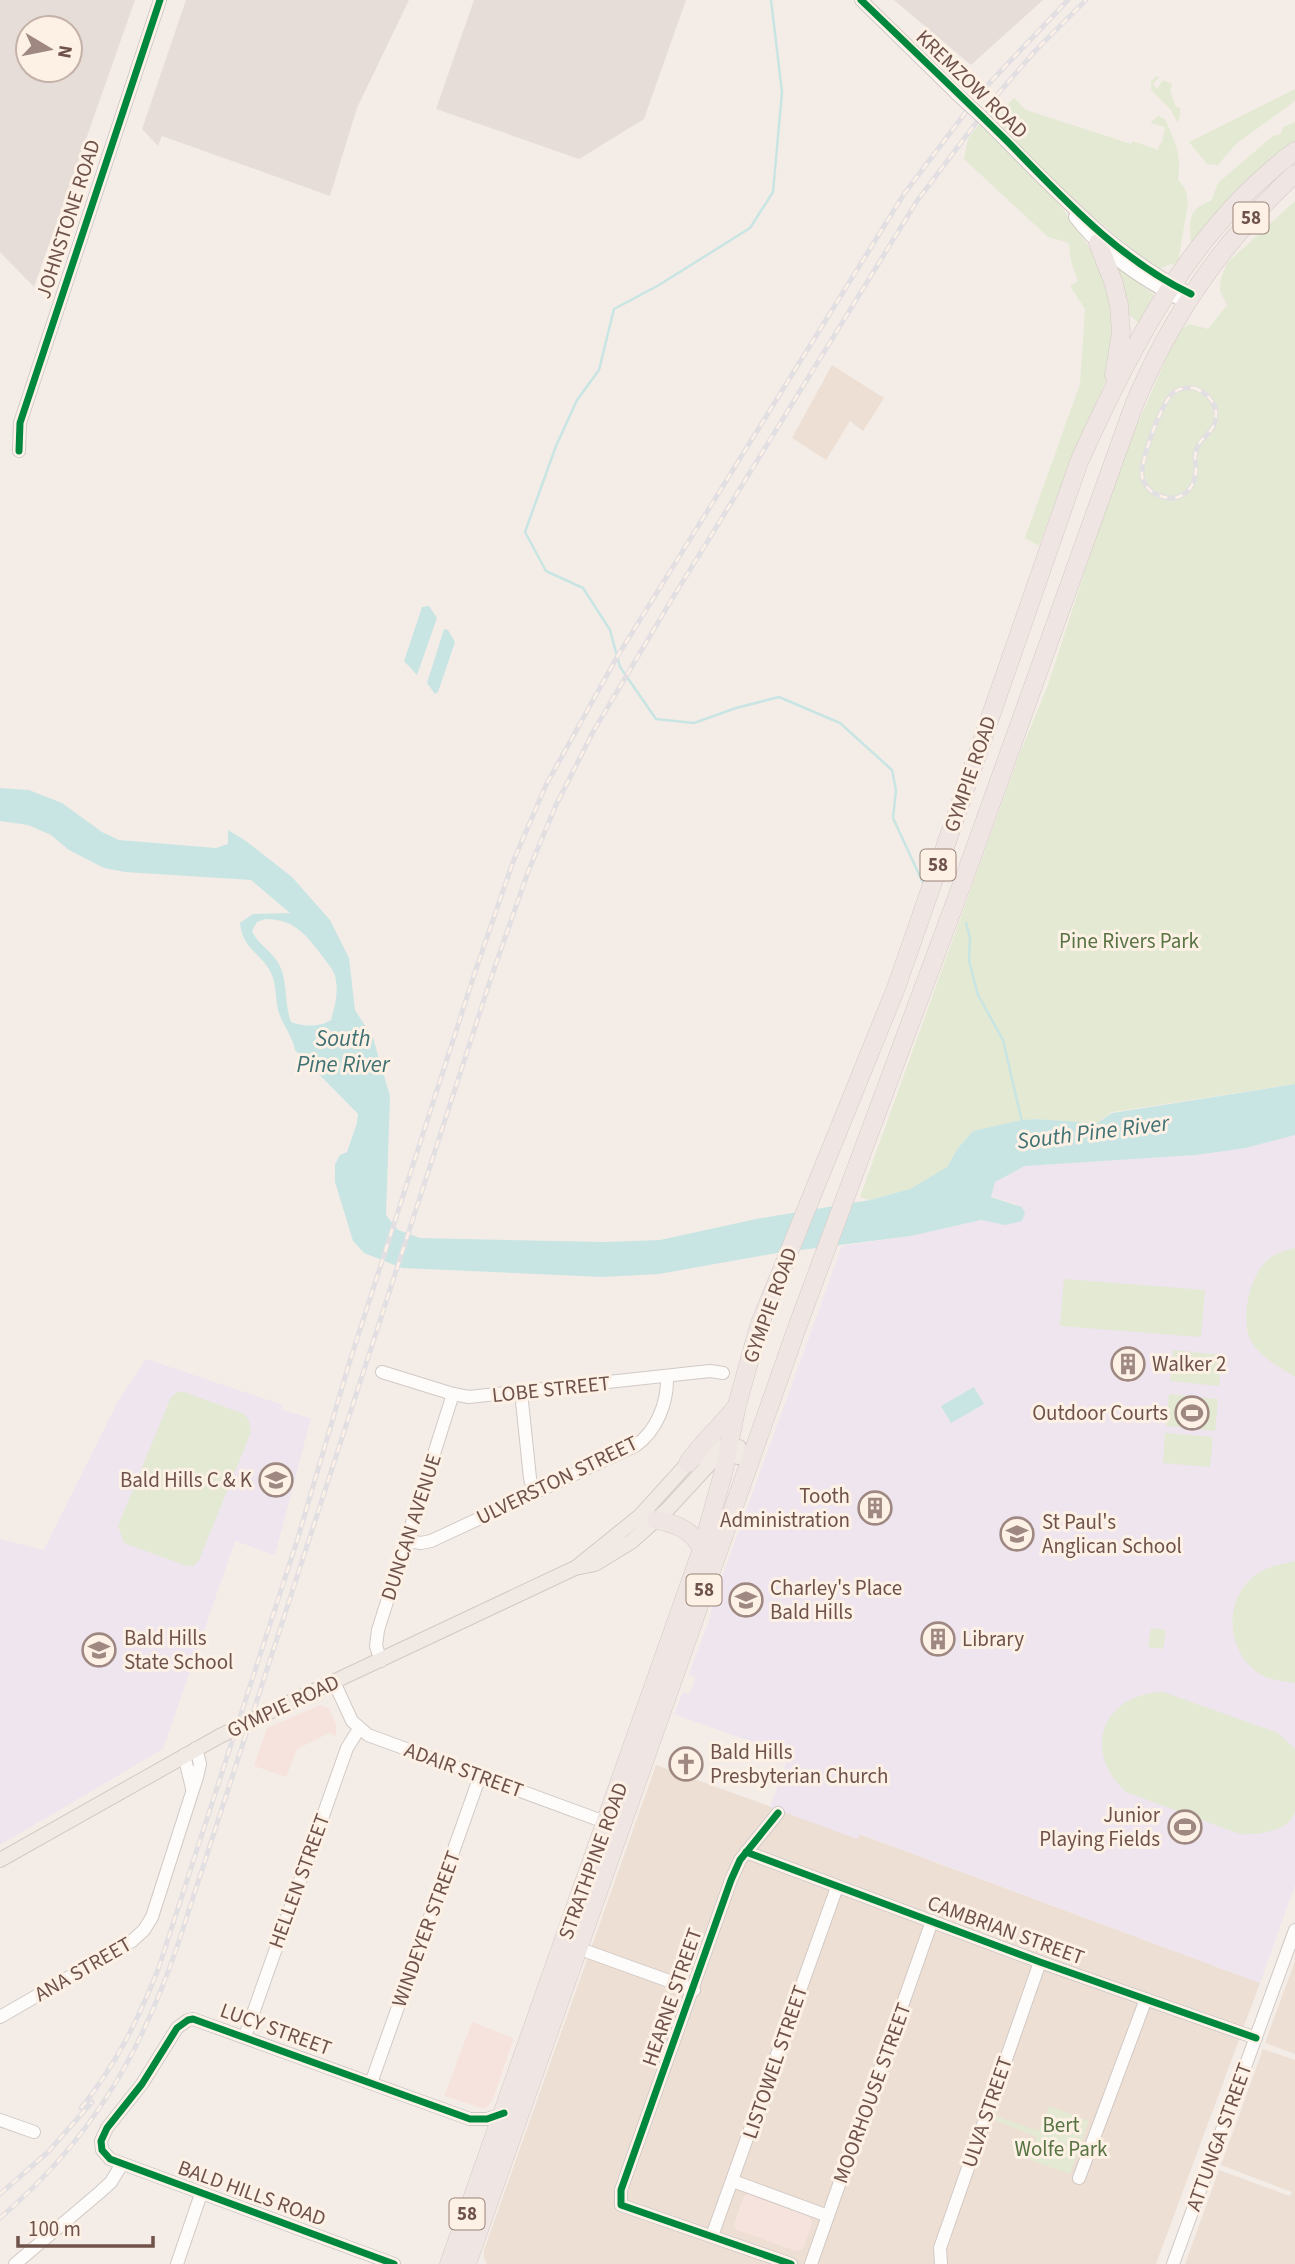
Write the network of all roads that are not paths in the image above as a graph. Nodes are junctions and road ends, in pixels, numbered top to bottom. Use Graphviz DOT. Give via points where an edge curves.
graph roads {
  1 [pos="160,0"];
  2 [pos="861,0"];
  3 [pos="1295,151"];
  4 [pos="1295,174"];
  5 [pos="1058,194"];
  6 [pos="1098,243"];
  7 [pos="1169,288"];
  8 [pos="1188,298"];
  9 [pos="1111,395"];
  10 [pos="19,451"];
  11 [pos="382,1372"];
  12 [pos="723,1373"];
  13 [pos="667,1376"];
  14 [pos="521,1392"];
  15 [pos="453,1394"];
  16 [pos="737,1405"];
  17 [pos="728,1450"];
  18 [pos="752,1455"];
  19 [pos="688,1463"];
  20 [pos="534,1493"];
  21 [pos="656,1520"];
  22 [pos="406,1541"];
  23 [pos="702,1549"];
  24 [pos="575,1568"];
  25 [pos="381,1661"];
  26 [pos="334,1682"];
  27 [pos="359,1729"];
  28 [pos="190,1751"];
  29 [pos="480,1776"];
  30 [pos="778,1813"];
  31 [pos="613,1825"];
  32 [pos="746,1852"];
  33 [pos="0,1860"];
  34 [pos="837,1887"];
  35 [pos="932,1922"];
  36 [pos="1295,1930"];
  37 [pos="571,1946"];
  38 [pos="1040,1962"];
  39 [pos="694,1990"];
  40 [pos="1146,1999"];
  41 [pos="0,2017"];
  42 [pos="244,2036"];
  43 [pos="1256,2038"];
  44 [pos="371,2082"];
  45 [pos="503,2113"];
  46 [pos="470,2119"];
  47 [pos="0,2120"];
  48 [pos="34,2132"];
  49 [pos="492,2148"];
  50 [pos="102,2150"];
  51 [pos="122,2164"];
  52 [pos="1079,2178"];
  53 [pos="733,2181"];
  54 [pos="201,2193"];
  55 [pos="828,2216"];
  56 [pos="712,2236"];
  57 [pos="766,2260"];
  58 [pos="15,2264"];
  59 [pos="177,2264"];
  60 [pos="394,2264"];
  61 [pos="449,2264"];
  62 [pos="467,2264"];
  63 [pos="791,2264"];
  64 [pos="811,2264"];
  65 [pos="941,2264"];
  66 [pos="1172,2264"];
  1 -- 10 [label="street, JOHNSTONE ROAD" via="20,423"];
  2 -- 5 [label="street, KREMZOW ROAD, bridge"];
  3 -- 7 [label="highway, GYMPIE ROAD / 58" via="1236,204"];
  4 -- 8 [label="highway, GYMPIE ROAD / 58" via="1233,237"];
  5 -- 6 [label="street, KREMZOW ROAD"];
  5 -- 7 [label="street, KREMZOW ROAD"];
  6 -- 7 [label="street, KREMZOW ROAD" via="1122,264"];
  6 -- 9 [label="highway" via="1114,284 1120,317 1120,351"];
  7 -- 8 [label="street, KREMZOW ROAD"];
  7 -- 9 [label="highway, GYMPIE ROAD / 58"];
  8 -- 18 [label="highway, GYMPIE ROAD / 58" via="1134,405"];
  9 -- 16 [label="highway, GYMPIE ROAD / 58" via="1075,472 895,988 765,1311"];
  11 -- 15 [label="street, LOBE STREET"];
  12 -- 13 [label="street, LOBE STREET"];
  13 -- 14 [label="street, LOBE STREET"];
  13 -- 20 [label="street, ULVERSTON STREET" via="660,1414 641,1442"];
  14 -- 15 [label="street, LOBE STREET" via="478,1397"];
  14 -- 20 [label="street"];
  15 -- 22 [label="street, DUNCAN AVENUE"];
  16 -- 17 [label="highway, GYMPIE ROAD / 58"];
  16 -- 19 [label="highway"];
  17 -- 18 [label="main road"];
  17 -- 19 [label="main road, GYMPIE ROAD" via="712,1447"];
  17 -- 21 [label="main road, GYMPIE ROAD" via="706,1465"];
  17 -- 23 [label="highway, STRATHPINE ROAD / 58"];
  18 -- 31 [label="highway, STRATHPINE ROAD / 58"];
  19 -- 24 [label="main road, GYMPIE ROAD" via="640,1516"];
  20 -- 22 [label="street, ULVERSTON STREET" via="431,1541"];
  21 -- 23 [label="highway" via="688,1531"];
  21 -- 24 [label="main road, GYMPIE ROAD" via="609,1556"];
  22 -- 25 [label="street, DUNCAN AVENUE" via="376,1635"];
  23 -- 31 [label="highway, STRATHPINE ROAD / 58"];
  24 -- 25 [label="main road, GYMPIE ROAD"];
  25 -- 26 [label="main road, GYMPIE ROAD"];
  26 -- 27 [label="street" via="348,1716"];
  26 -- 28 [label="main road, GYMPIE ROAD, bridge"];
  27 -- 29 [label="street, ADAIR STREET"];
  27 -- 42 [label="street, HELLEN STREET" via="347,1748"];
  28 -- 33 [label="main road, GYMPIE ROAD"];
  28 -- 41 [label="street, ANA STREET" via="192,1788 144,1930"];
  29 -- 31 [label="street, ADAIR STREET"];
  29 -- 44 [label="street, WINDEYER STREET"];
  30 -- 32 [label="street, HEARNE STREET"];
  31 -- 37 [label="highway, STRATHPINE ROAD / 58"];
  32 -- 34 [label="street, CAMBRIAN STREET"];
  32 -- 39 [label="street, HEARNE STREET" via="731,1880"];
  34 -- 35 [label="street, CAMBRIAN STREET"];
  34 -- 53 [label="street, LISTOWEL STREET"];
  35 -- 38 [label="street, CAMBRIAN STREET"];
  35 -- 55 [label="street, MOORHOUSE STREET"];
  36 -- 43 [label="street, ATTUNGA STREET"];
  37 -- 39 [label="street"];
  37 -- 45 [label="highway, STRATHPINE ROAD / 58"];
  37 -- 62 [label="highway, STRATHPINE ROAD / 58"];
  38 -- 40 [label="street, CAMBRIAN STREET"];
  38 -- 65 [label="street, ULVA STREET" via="940,2248"];
  39 -- 56 [label="street, HEARNE STREET" via="621,2190 621,2204"];
  40 -- 43 [label="street, CAMBRIAN STREET"];
  40 -- 52 [label="street"];
  42 -- 44 [label="street, LUCY STREET"];
  42 -- 50 [label="street, LUCY STREET" via="196,2019 184,2022 107,2128"];
  43 -- 66 [label="street, ATTUNGA STREET"];
  44 -- 46 [label="street, LUCY STREET"];
  45 -- 46 [label="street"];
  45 -- 49 [label="highway, STRATHPINE ROAD / 58"];
  46 -- 49 [label="street" via="486,2133"];
  47 -- 48 [label="street"];
  49 -- 61 [label="highway, STRATHPINE ROAD / 58"];
  50 -- 51 [label="street, BALD HILLS ROAD"];
  51 -- 54 [label="street, BALD HILLS ROAD"];
  51 -- 58 [label="street" via="105,2187"];
  53 -- 55 [label="street"];
  53 -- 56 [label="street, LISTOWEL STREET"];
  54 -- 59 [label="street"];
  54 -- 60 [label="street, BALD HILLS ROAD"];
  55 -- 64 [label="street, MOORHOUSE STREET"];
  56 -- 57 [label="street"];
  57 -- 63 [label="street"];
}
